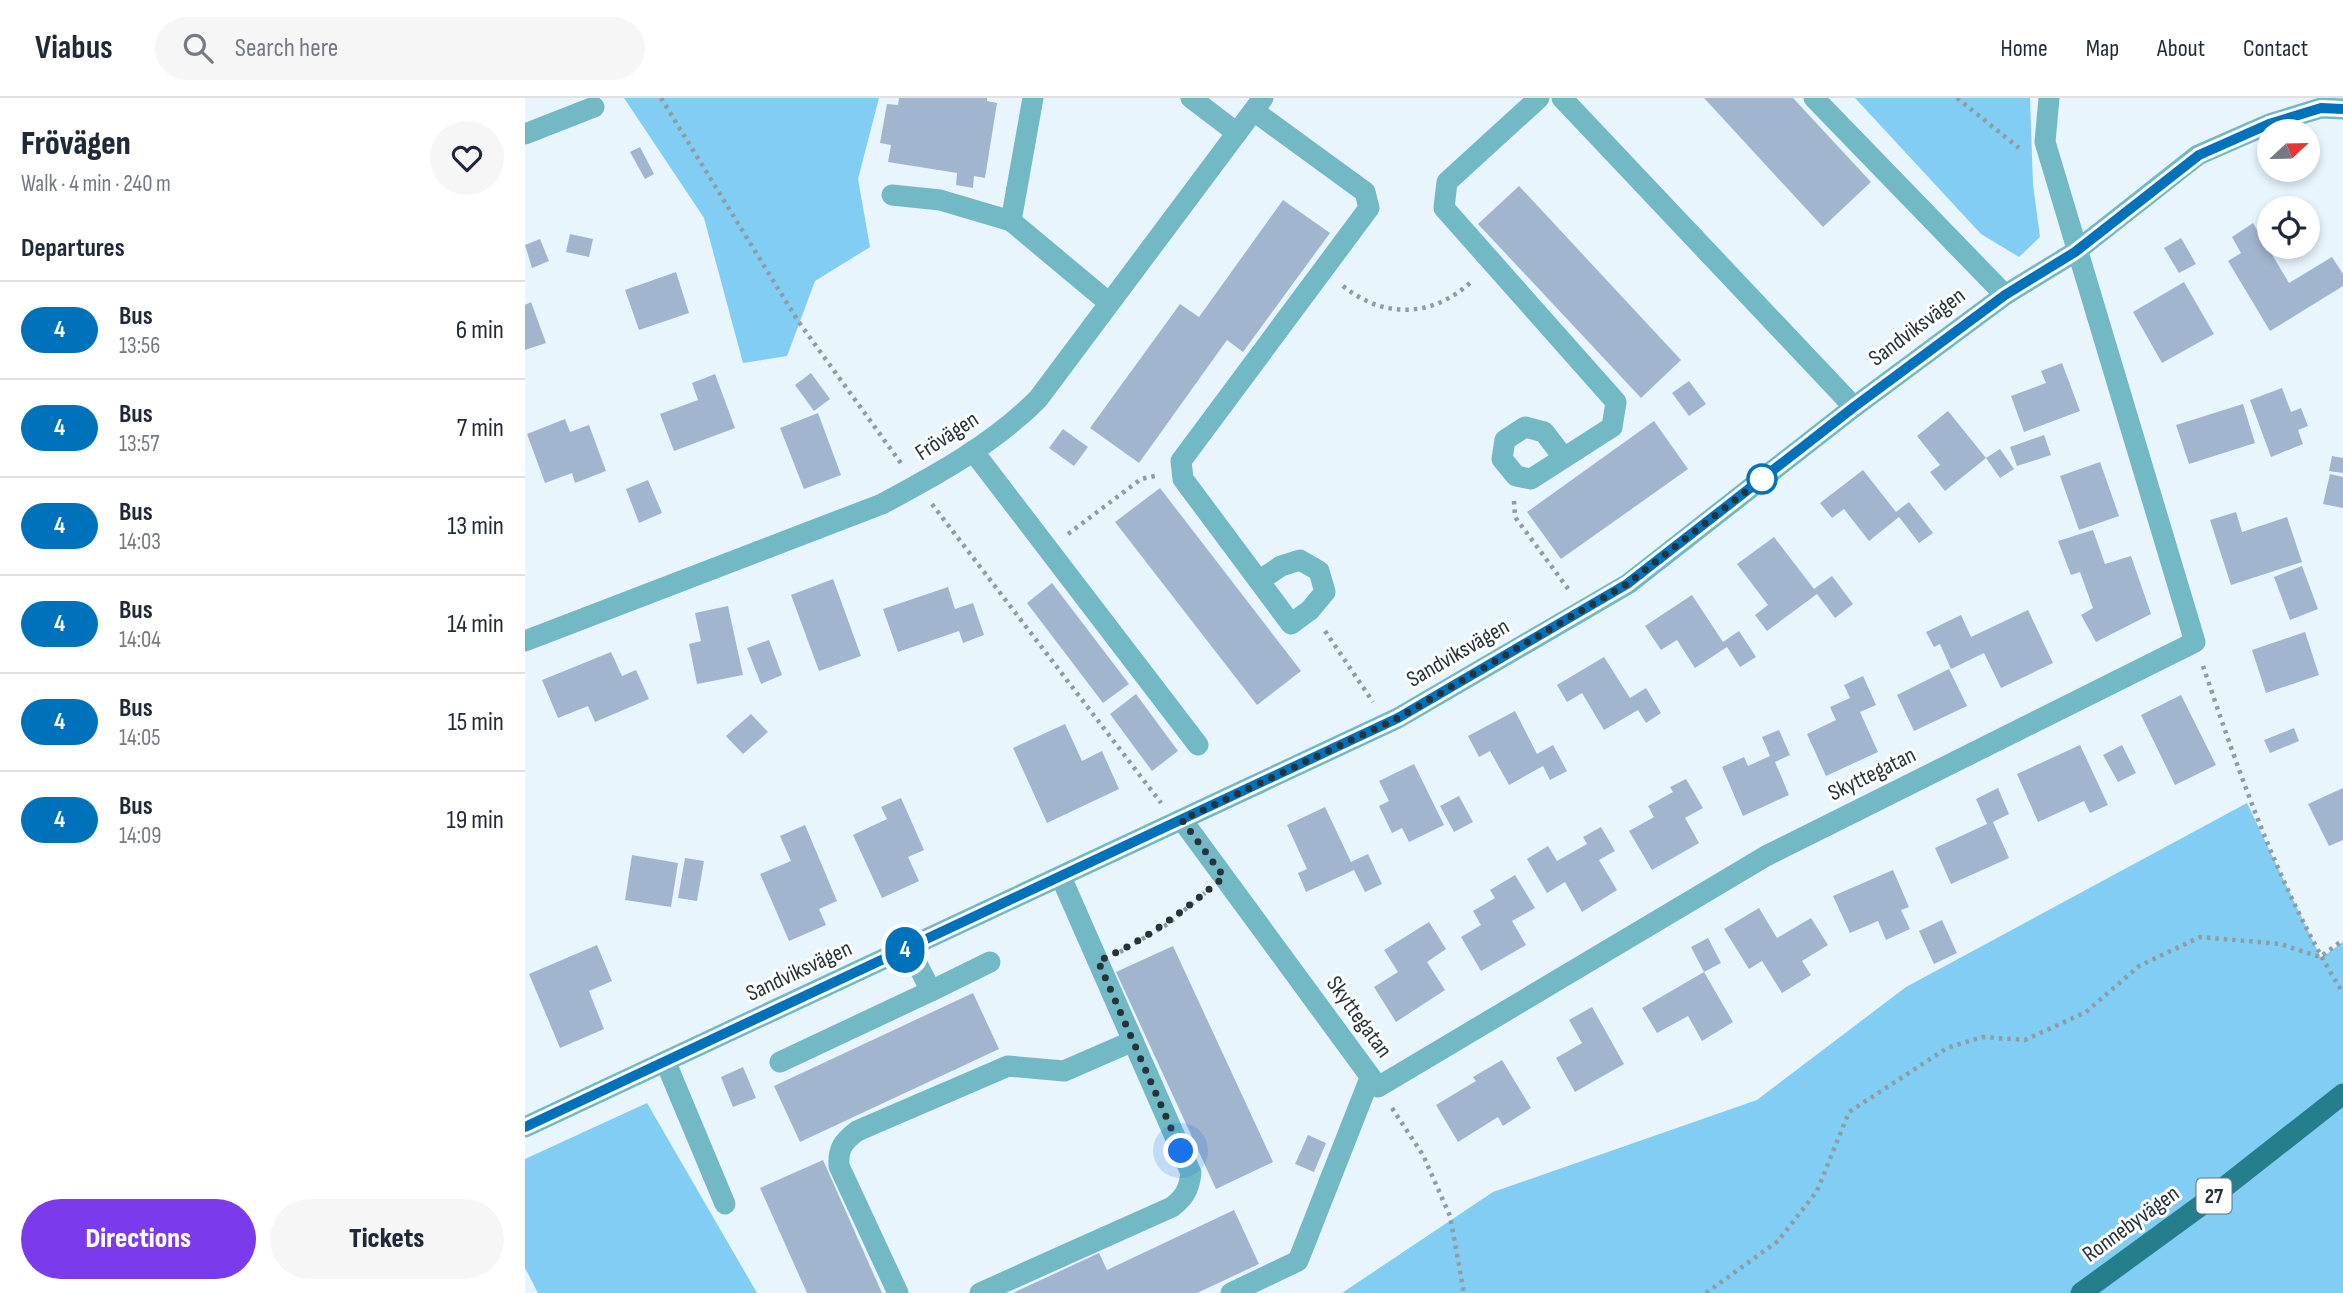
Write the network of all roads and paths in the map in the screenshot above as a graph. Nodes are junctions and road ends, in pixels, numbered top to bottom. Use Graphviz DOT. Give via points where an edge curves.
graph roads {
  1 [pos="661,98"];
  2 [pos="1033,98"];
  3 [pos="1191,98"];
  4 [pos="1539,98"];
  5 [pos="1562,98"];
  6 [pos="1814,98"];
  7 [pos="1957,98"];
  8 [pos="2049,98"];
  9 [pos="1259,104"];
  10 [pos="594,107"];
  11 [pos="2343,109"];
  12 [pos="1237,133"];
  13 [pos="525,134"];
  14 [pos="2022,150"];
  15 [pos="892,195"];
  16 [pos="1011,221"];
  17 [pos="2075,252"];
  18 [pos="1491,261"];
  19 [pos="1323,270"];
  20 [pos="2005,295"];
  21 [pos="1108,302"];
  22 [pos="1854,407"];
  23 [pos="973,451"];
  24 [pos="1564,458"];
  25 [pos="1181,470"];
  26 [pos="1531,479"];
  27 [pos="918,485"];
  28 [pos="1048,549"];
  29 [pos="1259,581"];
  30 [pos="1310,610"];
  31 [pos="1583,610"];
  32 [pos="525,641"];
  33 [pos="2195,642"];
  34 [pos="1388,723"];
  35 [pos="1198,745"];
  36 [pos="1179,821"];
  37 [pos="1061,877"];
  38 [pos="1224,877"];
  39 [pos="2343,940"];
  40 [pos="909,948"];
  41 [pos="2320,957"];
  42 [pos="1098,961"];
  43 [pos="990,962"];
  44 [pos="931,991"];
  45 [pos="2343,993"];
  46 [pos="1133,1041"];
  47 [pos="781,1062"];
  48 [pos="666,1063"];
  49 [pos="1374,1082"];
  50 [pos="2343,1094"];
  51 [pos="529,1120"];
  52 [pos="725,1204"];
  53 [pos="898,1293"];
  54 [pos="980,1293"];
  55 [pos="1231,1293"];
  56 [pos="1464,1293"];
  57 [pos="1706,1293"];
  58 [pos="2081,1293"];
  1 -- 27 [label="path" via="798,321"];
  2 -- 16 [label="street"];
  3 -- 12 [label="street"];
  4 -- 18 [label="street" via="1447,183 1444,208"];
  5 -- 22 [label="street"];
  6 -- 20 [label="street"];
  7 -- 14 [label="path"];
  8 -- 17 [label="street" via="2045,142"];
  9 -- 12 [label="street, Frövägen"];
  9 -- 19 [label="street" via="1365,192 1369,208"];
  10 -- 13 [label="street"];
  11 -- 17 [label="street, Sandviksvägen" via="2321,108 2269,124 2199,155"];
  12 -- 21 [label="street, Frövägen"];
  15 -- 16 [label="street" via="940,200"];
  16 -- 21 [label="street"];
  17 -- 20 [label="street, Sandviksvägen"];
  17 -- 33 [label="street"];
  18 -- 19 [label="path" via="1444,303 1424,309 1368,303"];
  18 -- 24 [label="street" via="1616,402 1612,427"];
  19 -- 25 [label="street" via="1181,461"];
  20 -- 22 [label="street, Sandviksvägen"];
  21 -- 23 [label="street, Frövägen" via="1038,399 1013,424"];
  22 -- 31 [label="street, Sandviksvägen" via="1627,584"];
  23 -- 27 [label="street, Frövägen"];
  23 -- 28 [label="street"];
  24 -- 26 [label="street"];
  24 -- 26 [label="street" via="1544,432 1525,427 1505,440 1503,459 1516,476"];
  25 -- 28 [label="path" via="1140,479"];
  25 -- 29 [label="street"];
  26 -- 31 [label="path" via="1513,496 1515,517"];
  27 -- 32 [label="street, Frövägen" via="882,504"];
  27 -- 36 [label="path"];
  28 -- 35 [label="street"];
  29 -- 30 [label="street" via="1291,624"];
  29 -- 30 [label="street" via="1300,560 1319,571 1325,592"];
  30 -- 34 [label="path"];
  31 -- 34 [label="street, Sandviksvägen"];
  33 -- 41 [label="path" via="2248,799"];
  33 -- 49 [label="street, Skyttegatan" via="1766,856"];
  34 -- 36 [label="street, Sandviksvägen"];
  36 -- 37 [label="street, Sandviksvägen"];
  36 -- 38 [label="street, Skyttegatan"];
  37 -- 40 [label="street, Sandviksvägen"];
  37 -- 42 [label="street"];
  38 -- 42 [label="path" via="1168,924 1135,946"];
  38 -- 49 [label="street, Skyttegatan"];
  39 -- 41 [label="path"];
  40 -- 44 [label="street"];
  40 -- 48 [label="street, Sandviksvägen"];
  41 -- 45 [label="path"];
  41 -- 57 [label="path" via="2280,944 2200,937 2139,967 2086,1012 2025,1040 1982,1037 1947,1048 1849,1112 1817,1191 1778,1241"];
  42 -- 46 [label="street"];
  43 -- 44 [label="street"];
  44 -- 47 [label="street"];
  46 -- 53 [label="street" via="1064,1071 1008,1066 845,1140 838,1150 839,1166"];
  46 -- 54 [label="street" via="1191,1173 1184,1198 1173,1208"];
  48 -- 51 [label="street, Sandviksvägen"];
  48 -- 52 [label="street"];
  49 -- 55 [label="street" via="1298,1261"];
  49 -- 56 [label="path" via="1423,1155 1450,1216"];
  50 -- 58 [label="main road, Ronnebyvägen / 27"];
}
